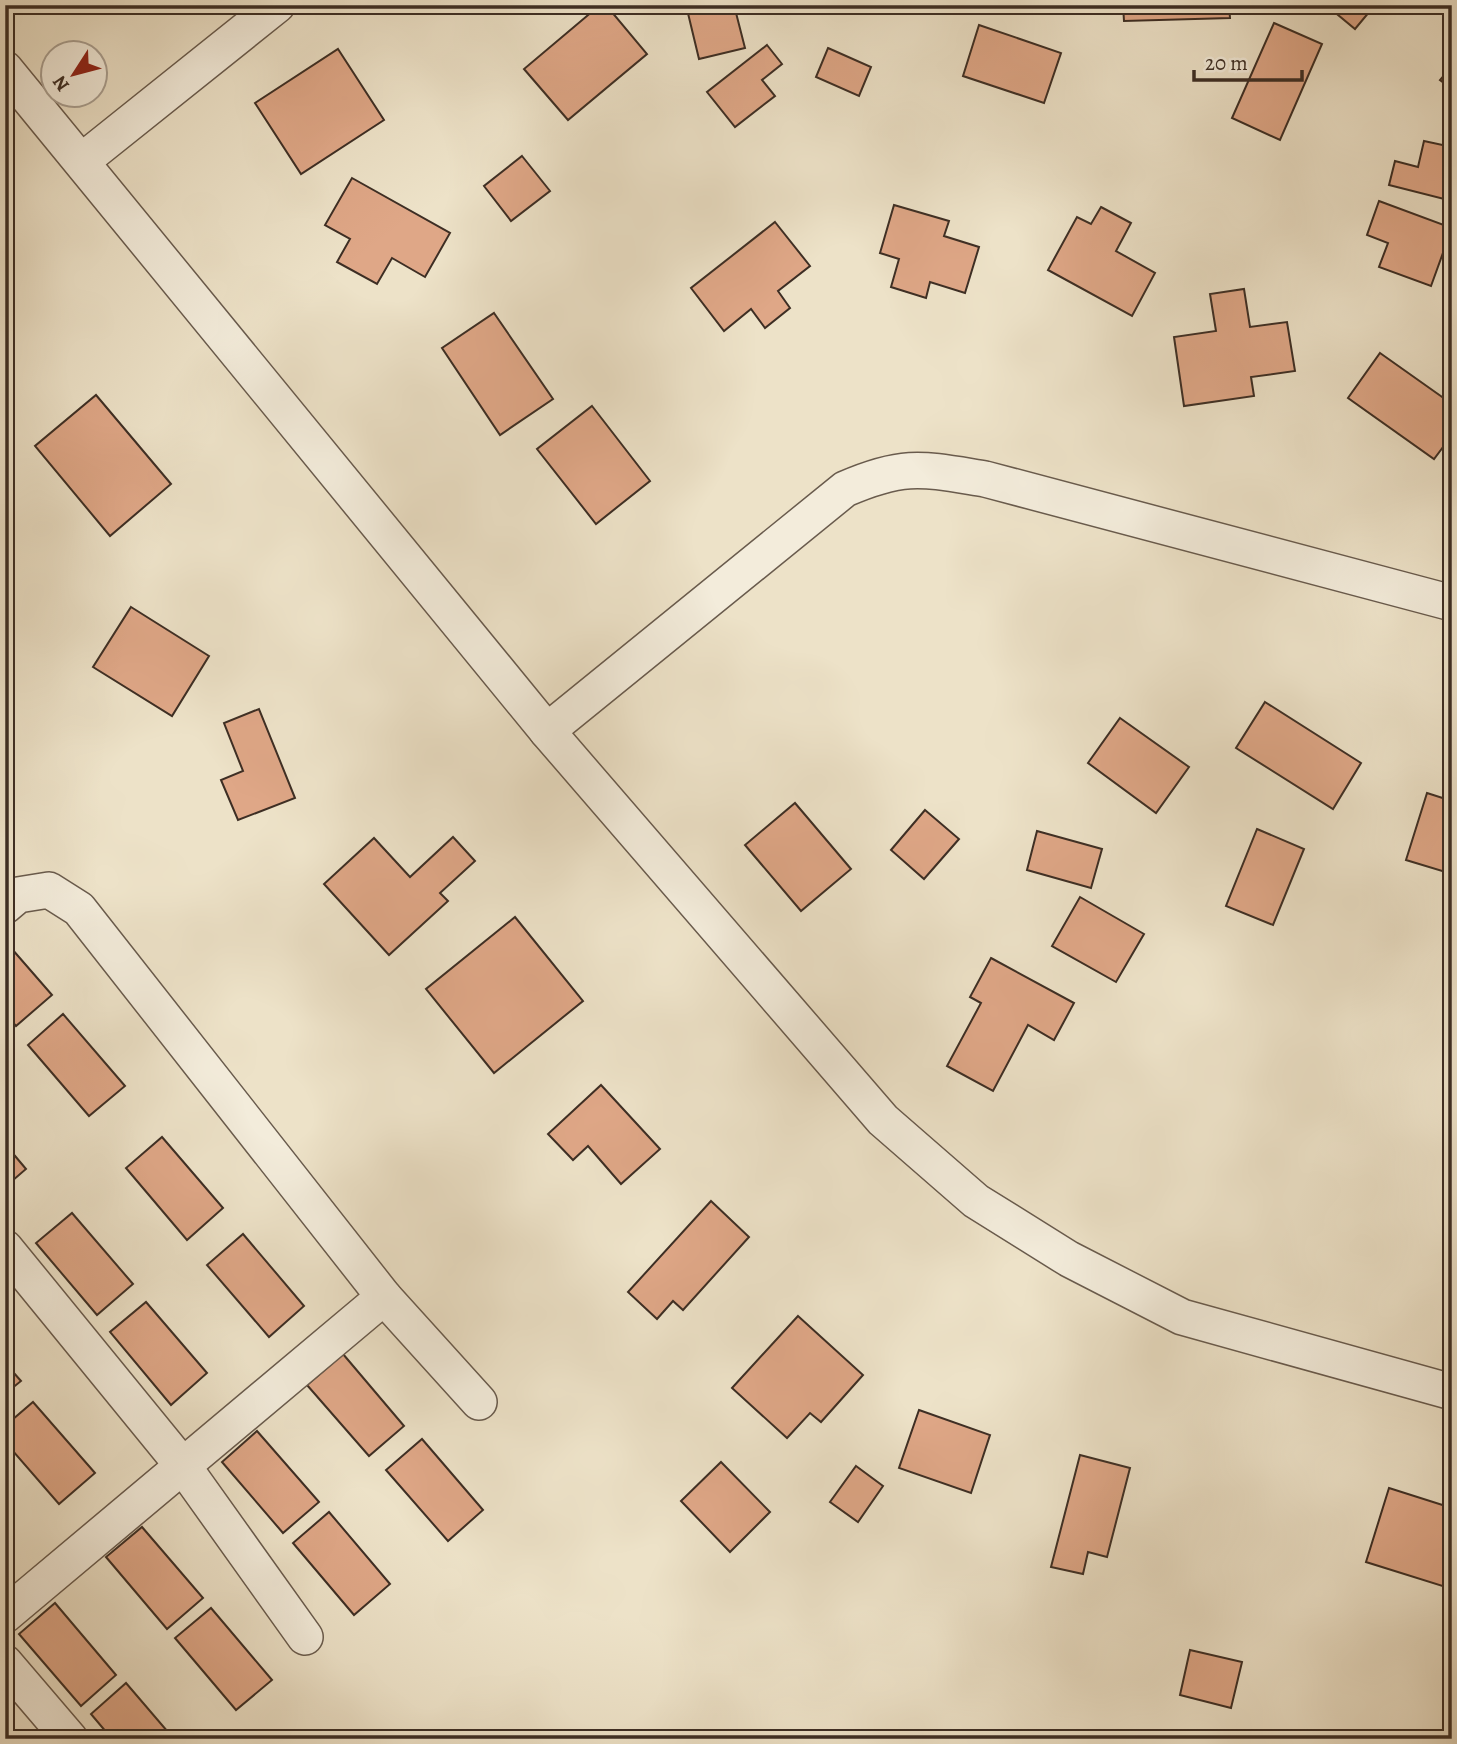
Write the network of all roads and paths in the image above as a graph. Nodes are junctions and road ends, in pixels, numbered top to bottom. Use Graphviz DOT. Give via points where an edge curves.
graph roads {
  1 [pos="277,5"];
  2 [pos="5,69"];
  3 [pos="82,161"];
  4 [pos="1452,603"];
  5 [pos="547,731"];
  6 [pos="5,906"];
  7 [pos="5,1248"];
  8 [pos="384,1297"];
  9 [pos="1452,1392"];
  10 [pos="479,1402"];
  11 [pos="183,1466"];
  12 [pos="5,1615"];
  13 [pos="305,1637"];
  14 [pos="5,1663"];
  15 [pos="69,1739"];
  1 -- 3 [label="street"];
  2 -- 3 [label="street"];
  3 -- 5 [label="street"];
  4 -- 5 [label="street" via="985,479 917,468 878,475 845,489"];
  5 -- 9 [label="street" via="883,1120 976,1200 1069,1259 1182,1317"];
  6 -- 8 [label="street" via="18,895 48,890 79,909"];
  7 -- 11 [label="street"];
  8 -- 10 [label="street"];
  8 -- 11 [label="street"];
  11 -- 12 [label="street"];
  11 -- 13 [label="street"];
  14 -- 15 [label="street"];
}
